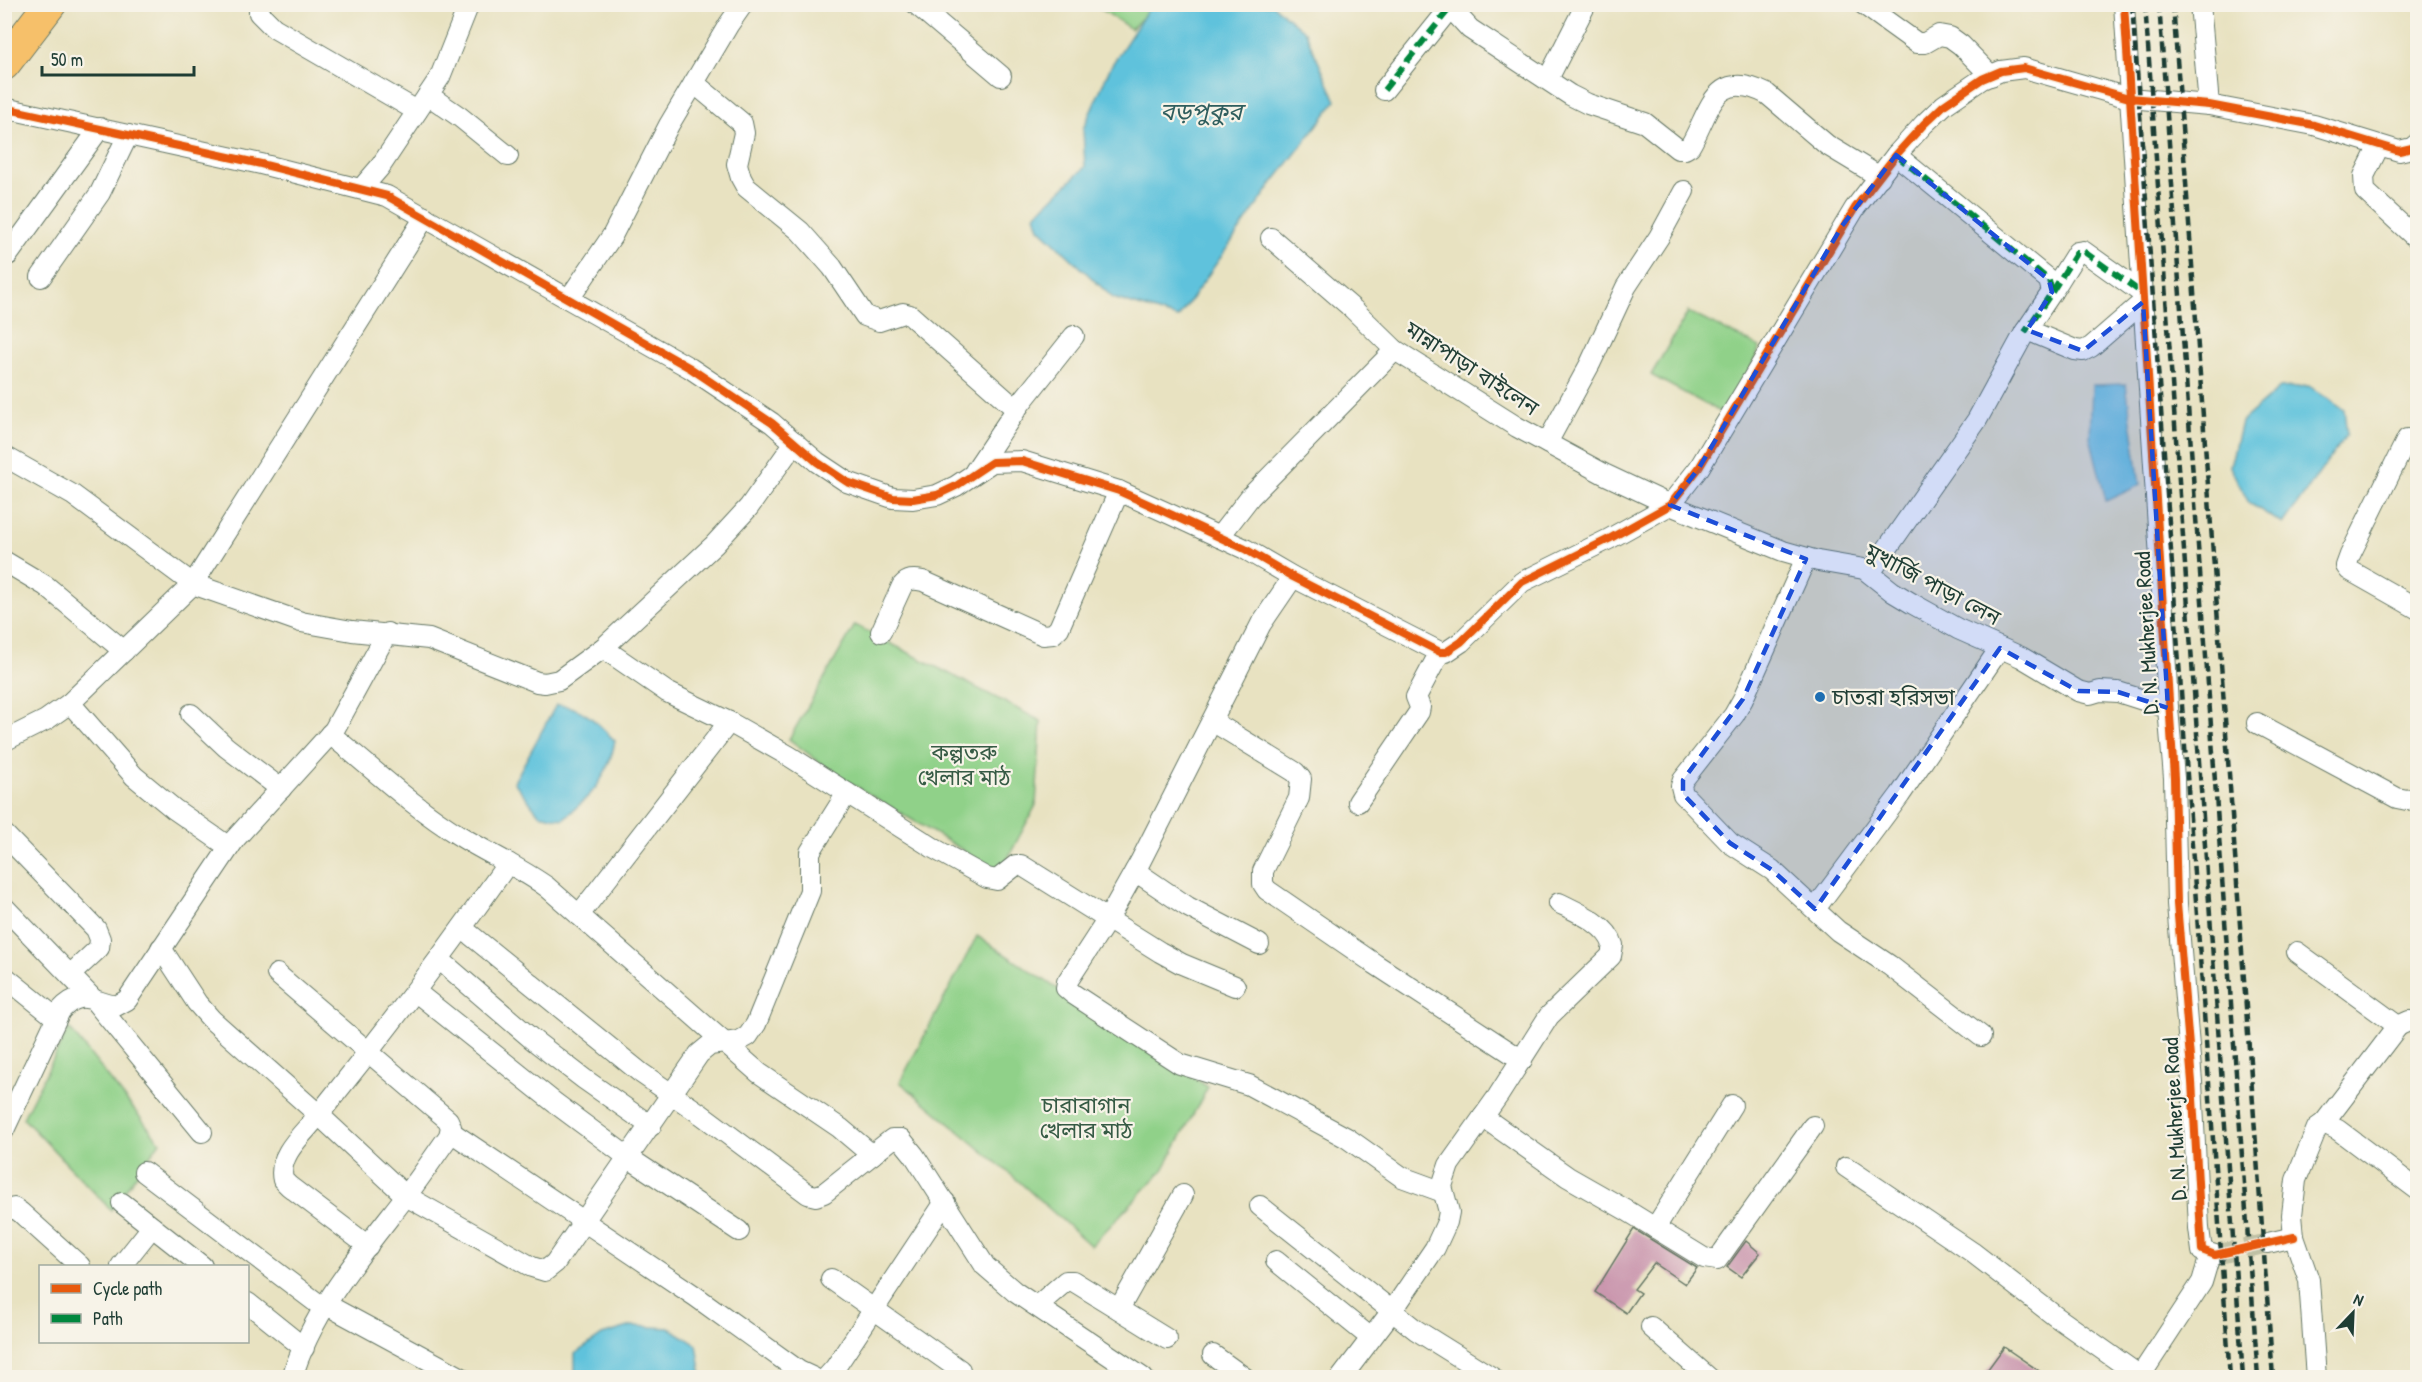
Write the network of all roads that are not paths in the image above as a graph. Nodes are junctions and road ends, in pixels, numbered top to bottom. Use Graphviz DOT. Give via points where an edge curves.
graph roads {
  1 [pos="50,4"];
  2 [pos="259,4"];
  3 [pos="470,4"];
  4 [pos="743,4"];
  5 [pos="916,4"];
  6 [pos="1586,4"];
  7 [pos="1863,4"];
  8 [pos="2124,4"];
  9 [pos="2200,4"];
  10 [pos="1449,6"];
  11 [pos="4,64"];
  12 [pos="1002,76"];
  13 [pos="1991,76"];
  14 [pos="1548,79"];
  15 [pos="694,83"];
  16 [pos="1384,90"];
  17 [pos="2129,98"];
  18 [pos="422,103"];
  19 [pos="2209,105"];
  20 [pos="4,108"];
  21 [pos="100,129"];
  22 [pos="128,135"];
  23 [pos="2418,143"];
  24 [pos="2379,146"];
  25 [pos="1896,155"];
  26 [pos="508,156"];
  27 [pos="1880,177"];
  28 [pos="361,189"];
  29 [pos="1684,190"];
  30 [pos="425,217"];
  31 [pos="1271,238"];
  32 [pos="2418,240"];
  33 [pos="8,255"];
  34 [pos="41,277"];
  35 [pos="2052,292"];
  36 [pos="2142,297"];
  37 [pos="569,299"];
  38 [pos="2025,332"];
  39 [pos="1074,336"];
  40 [pos="1395,350"];
  41 [pos="1016,409"];
  42 [pos="2407,439"];
  43 [pos="795,442"];
  44 [pos="1547,443"];
  45 [pos="4,456"];
  46 [pos="972,476"];
  47 [pos="1119,491"];
  48 [pos="1670,505"];
  49 [pos="1219,537"];
  50 [pos="1806,558"];
  51 [pos="4,561"];
  52 [pos="1870,573"];
  53 [pos="1293,577"];
  54 [pos="193,584"];
  55 [pos="2418,609"];
  56 [pos="881,632"];
  57 [pos="387,633"];
  58 [pos="603,648"];
  59 [pos="2000,648"];
  60 [pos="124,651"];
  61 [pos="1440,652"];
  62 [pos="70,703"];
  63 [pos="2168,708"];
  64 [pos="191,714"];
  65 [pos="1212,721"];
  66 [pos="729,722"];
  67 [pos="2257,723"];
  68 [pos="330,734"];
  69 [pos="6,739"];
  70 [pos="282,789"];
  71 [pos="847,792"];
  72 [pos="2418,797"];
  73 [pos="1358,802"];
  74 [pos="4,834"];
  75 [pos="229,847"];
  76 [pos="508,863"];
  77 [pos="1135,871"];
  78 [pos="1559,903"];
  79 [pos="4,907"];
  80 [pos="1815,909"];
  81 [pos="579,915"];
  82 [pos="1108,919"];
  83 [pos="462,928"];
  84 [pos="1259,944"];
  85 [pos="161,948"];
  86 [pos="2297,952"];
  87 [pos="440,960"];
  88 [pos="277,974"];
  89 [pos="70,975"];
  90 [pos="4,976"];
  91 [pos="1235,986"];
  92 [pos="416,992"];
  93 [pos="93,999"];
  94 [pos="56,1018"];
  95 [pos="2418,1021"];
  96 [pos="2398,1026"];
  97 [pos="1981,1036"];
  98 [pos="724,1043"];
  99 [pos="370,1053"];
  100 [pos="1521,1059"];
  101 [pos="672,1094"];
  102 [pos="1732,1105"];
  103 [pos="319,1115"];
  104 [pos="1483,1117"];
  105 [pos="2324,1123"];
  106 [pos="651,1125"];
  107 [pos="1814,1126"];
  108 [pos="4,1130"];
  109 [pos="202,1132"];
  110 [pos="451,1132"];
  111 [pos="872,1155"];
  112 [pos="629,1158"];
  113 [pos="1846,1167"];
  114 [pos="144,1172"];
  115 [pos="2418,1190"];
  116 [pos="1443,1192"];
  117 [pos="1183,1195"];
  118 [pos="406,1196"];
  119 [pos="945,1202"];
  120 [pos="122,1203"];
  121 [pos="1260,1206"];
  122 [pos="4,1211"];
  123 [pos="584,1222"];
  124 [pos="152,1227"];
  125 [pos="1655,1228"];
  126 [pos="739,1231"];
  127 [pos="2294,1237"];
  128 [pos="2268,1243"];
  129 [pos="368,1245"];
  130 [pos="1276,1262"];
  131 [pos="79,1265"];
  132 [pos="122,1265"];
  133 [pos="201,1265"];
  134 [pos="831,1279"];
  135 [pos="249,1304"];
  136 [pos="1037,1306"];
  137 [pos="326,1307"];
  138 [pos="1119,1309"];
  139 [pos="874,1310"];
  140 [pos="1392,1312"];
  141 [pos="1651,1327"];
  142 [pos="1371,1338"];
  143 [pos="1167,1340"];
  144 [pos="304,1348"];
  145 [pos="1213,1354"];
  146 [pos="960,1370"];
  147 [pos="785,1371"];
  148 [pos="1470,1371"];
  149 [pos="292,1377"];
  150 [pos="462,1377"];
  151 [pos="814,1377"];
  152 [pos="826,1377"];
  153 [pos="1143,1377"];
  154 [pos="1245,1377"];
  155 [pos="1341,1377"];
  156 [pos="1493,1377"];
  157 [pos="1709,1377"];
  158 [pos="2140,1377"];
  159 [pos="2316,1377"];
  1 -- 11 [label="main road"];
  2 -- 18 [label="street" via="259,13 274,28"];
  3 -- 18 [label="street" via="446,64"];
  4 -- 15 [label="street"];
  5 -- 12 [label="street"];
  6 -- 14 [label="street"];
  7 -- 13 [label="street" via="1917,43 1925,44 1939,35 1950,37"];
  8 -- 17 [label="street, D. N. Mukherjee Road"];
  9 -- 19 [label="street"];
  10 -- 14 [label="street" via="1470,29"];
  10 -- 16 [label="street"];
  13 -- 17 [label="street" via="2024,68"];
  13 -- 25 [label="street" via="1944,105"];
  14 -- 27 [label="street" via="1588,104 1644,123 1673,145 1685,149 1693,141 1716,94 1734,86 1754,88 1767,94 1838,153"];
  15 -- 37 [label="street" via="612,236"];
  15 -- 41 [label="street" via="742,123 744,133 737,164 748,190 816,248 865,316 879,321 903,313 910,315"];
  17 -- 19 [label="street"];
  17 -- 36 [label="street, D. N. Mukherjee Road"];
  18 -- 26 [label="street" via="460,117"];
  18 -- 28 [label="street"];
  19 -- 24 [label="street" via="2325,127"];
  20 -- 21 [label="street"];
  21 -- 22 [label="street"];
  21 -- 33 [label="street"];
  22 -- 28 [label="street"];
  22 -- 34 [label="street" via="100,193"];
  23 -- 24 [label="street" via="2399,151"];
  24 -- 32 [label="street" via="2364,176 2365,191"];
  25 -- 27 [label="street"];
  25 -- 35 [label="street" via="2049,280"];
  27 -- 48 [label="street" via="1842,226 1699,468"];
  28 -- 30 [label="street" via="387,196"];
  29 -- 44 [label="street" via="1626,287"];
  30 -- 37 [label="street"];
  30 -- 54 [label="street"];
  31 -- 40 [label="street, মান্নাপাড়া বাইলেন"];
  35 -- 36 [label="street" via="2077,252 2083,251"];
  35 -- 38 [label="street"];
  36 -- 38 [label="street" via="2083,351"];
  36 -- 63 [label="street, D. N. Mukherjee Road"];
  37 -- 43 [label="street" via="690,368"];
  38 -- 52 [label="street" via="1977,420"];
  39 -- 41 [label="street"];
  40 -- 44 [label="street, মান্নাপাড়া বাইলেন"];
  40 -- 49 [label="street" via="1250,497"];
  41 -- 46 [label="street"];
  42 -- 55 [label="street" via="2346,566"];
  43 -- 46 [label="street" via="831,473 893,498 937,495"];
  43 -- 58 [label="street" via="734,526"];
  44 -- 48 [label="street, মান্নাপাড়া বাইলেন"];
  45 -- 54 [label="street" via="73,495"];
  46 -- 47 [label="street" via="992,462 1012,460"];
  47 -- 49 [label="street"];
  47 -- 56 [label="street" via="1053,634 1043,634 914,579 902,586"];
  48 -- 50 [label="street, মুখার্জি পাড়া লেন"];
  48 -- 61 [label="street" via="1522,582 1461,642"];
  49 -- 53 [label="street"];
  50 -- 52 [label="street, মুখার্জি পাড়া লেন"];
  50 -- 80 [label="street" via="1734,715 1681,786 1683,794 1716,831 1772,870"];
  51 -- 60 [label="street" via="46,586"];
  52 -- 59 [label="street, মুখার্জি পাড়া লেন" via="1900,597"];
  53 -- 61 [label="street"];
  53 -- 65 [label="street" via="1261,624"];
  54 -- 57 [label="street" via="301,622"];
  54 -- 60 [label="street"];
  57 -- 58 [label="street" via="429,639 545,683 559,680"];
  57 -- 68 [label="street"];
  58 -- 66 [label="street" via="668,692"];
  59 -- 63 [label="street, মুখার্জি পাড়া লেন" via="2078,691 2118,692"];
  59 -- 80 [label="street" via="1900,795"];
  60 -- 62 [label="street"];
  61 -- 73 [label="street" via="1416,697 1419,712"];
  62 -- 69 [label="street" via="46,720"];
  62 -- 75 [label="street" via="134,776"];
  63 -- 158 [label="street, D. N. Mukherjee Road" via="2199,1228 2202,1250 2213,1255 2202,1282"];
  64 -- 70 [label="street" via="226,747"];
  65 -- 77 [label="street"];
  65 -- 100 [label="street" via="1301,779 1299,798 1263,870 1267,890"];
  66 -- 71 [label="street"];
  66 -- 81 [label="street"];
  67 -- 72 [label="street" via="2397,798"];
  68 -- 70 [label="street"];
  68 -- 76 [label="street" via="459,836"];
  70 -- 75 [label="street"];
  71 -- 82 [label="street" via="987,878 997,880 1021,865"];
  71 -- 98 [label="street" via="810,852 810,891 756,1024 744,1039"];
  74 -- 89 [label="street" via="99,934 99,948"];
  75 -- 85 [label="street"];
  76 -- 81 [label="street" via="531,876"];
  76 -- 83 [label="street"];
  77 -- 82 [label="street"];
  77 -- 84 [label="street" via="1188,907"];
  78 -- 100 [label="street" via="1606,932 1614,951 1549,1016"];
  79 -- 89 [label="street"];
  80 -- 97 [label="street"];
  81 -- 98 [label="street"];
  82 -- 91 [label="street" via="1182,964"];
  82 -- 116 [label="street" via="1067,982 1068,991 1180,1064 1250,1085 1347,1138 1402,1177"];
  83 -- 87 [label="street"];
  83 -- 101 [label="street"];
  85 -- 93 [label="street" via="121,1005"];
  85 -- 103 [label="street" via="212,1020"];
  86 -- 96 [label="street"];
  87 -- 92 [label="street"];
  87 -- 106 [label="street" via="532,1039"];
  88 -- 99 [label="street"];
  89 -- 93 [label="street"];
  90 -- 94 [label="street"];
  92 -- 99 [label="street"];
  92 -- 112 [label="street"];
  93 -- 94 [label="street" via="70,1000"];
  93 -- 109 [label="street"];
  94 -- 108 [label="street"];
  95 -- 96 [label="street"];
  96 -- 105 [label="street"];
  98 -- 101 [label="street" via="702,1050"];
  98 -- 111 [label="street"];
  99 -- 103 [label="street"];
  99 -- 110 [label="street" via="448,1120"];
  100 -- 104 [label="street"];
  101 -- 106 [label="street"];
  101 -- 111 [label="street" via="812,1195 825,1193"];
  102 -- 125 [label="street"];
  103 -- 118 [label="street"];
  103 -- 129 [label="street" via="286,1156 283,1180"];
  104 -- 116 [label="street" via="1449,1165"];
  104 -- 125 [label="street" via="1568,1177"];
  105 -- 115 [label="street"];
  105 -- 127 [label="street" via="2318,1128 2296,1180"];
  106 -- 112 [label="street"];
  107 -- 125 [label="street" via="1717,1260 1704,1258"];
  110 -- 118 [label="street"];
  110 -- 123 [label="street"];
  111 -- 119 [label="street" via="892,1139 901,1139"];
  112 -- 123 [label="street"];
  112 -- 126 [label="street"];
  113 -- 158 [label="street" via="1972,1252"];
  114 -- 137 [label="street"];
  116 -- 140 [label="street" via="1449,1212 1447,1222"];
  117 -- 138 [label="street"];
  118 -- 123 [label="street" via="540,1270 551,1268"];
  118 -- 129 [label="street"];
  119 -- 136 [label="street" via="985,1266"];
  119 -- 139 [label="street"];
  120 -- 124 [label="street"];
  121 -- 140 [label="street"];
  122 -- 131 [label="street" via="14,1208 20,1212"];
  123 -- 147 [label="street" via="695,1296"];
  124 -- 132 [label="street"];
  124 -- 133 [label="street"];
  127 -- 128 [label="street"];
  127 -- 159 [label="street" via="2309,1280"];
  129 -- 137 [label="street"];
  130 -- 142 [label="street"];
  134 -- 139 [label="street"];
  135 -- 144 [label="street"];
  136 -- 138 [label="street" via="1070,1280"];
  136 -- 153 [label="street"];
  137 -- 144 [label="street"];
  137 -- 150 [label="street"];
  138 -- 143 [label="street"];
  139 -- 146 [label="street"];
  139 -- 152 [label="street"];
  140 -- 142 [label="street"];
  140 -- 148 [label="street"];
  141 -- 157 [label="street"];
  142 -- 155 [label="street"];
  144 -- 149 [label="street"];
  145 -- 154 [label="street"];
  147 -- 151 [label="street"];
  148 -- 156 [label="street"];
}
